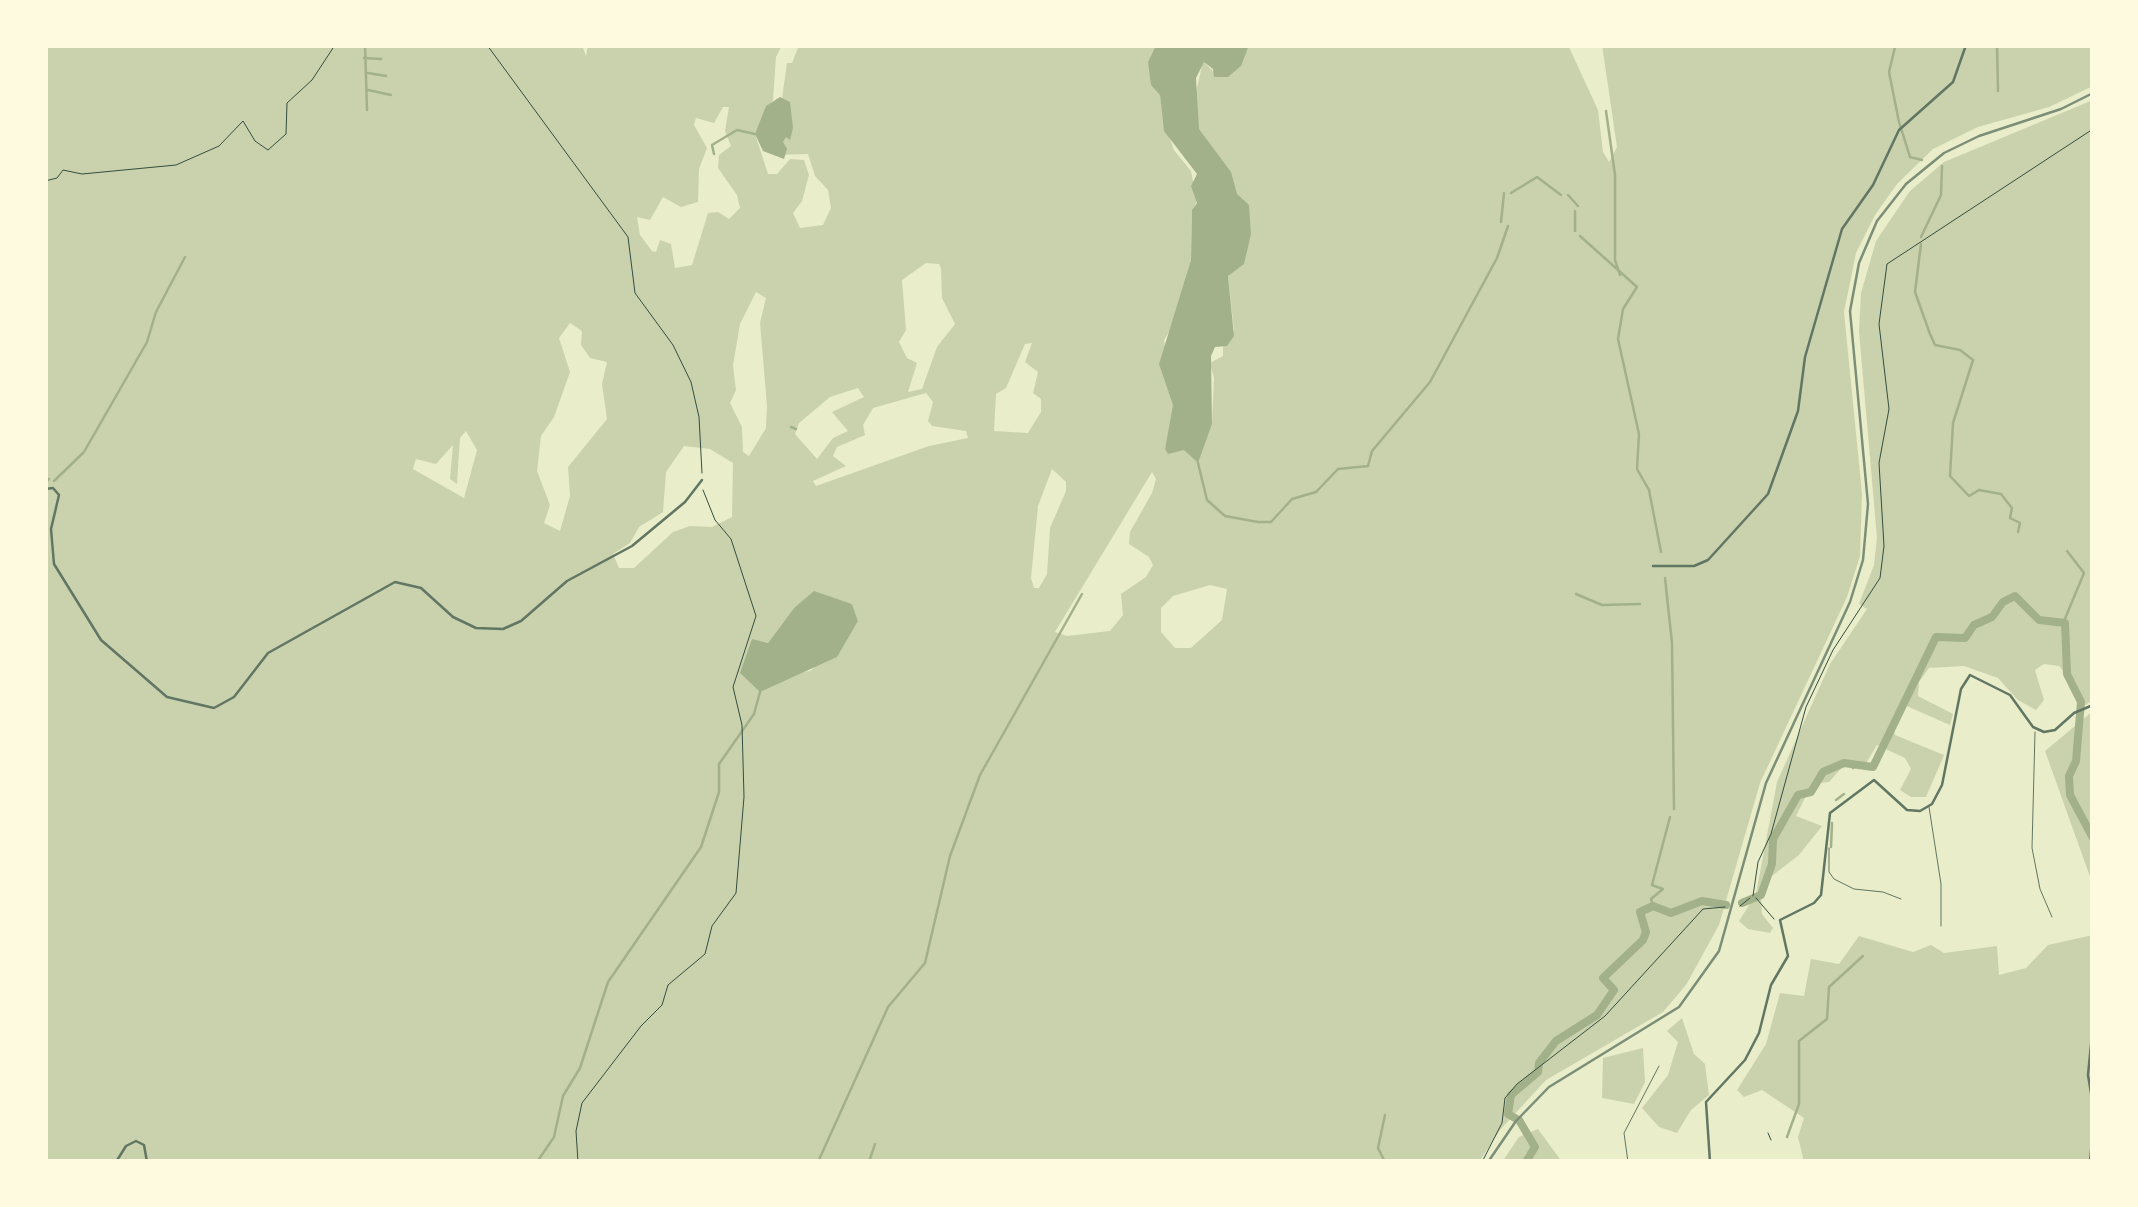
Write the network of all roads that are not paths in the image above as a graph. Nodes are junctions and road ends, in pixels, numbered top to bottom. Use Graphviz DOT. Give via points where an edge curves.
graph roads {
  1 [pos="1966,45"];
  2 [pos="702,480"];
  3 [pos="45,489"];
  4 [pos="1654,566"];
  5 [pos="2093,705"];
  6 [pos="2036,730"];
  7 [pos="1929,807"];
  8 [pos="1827,846"];
  9 [pos="1901,899"];
  10 [pos="2052,917"];
  11 [pos="1942,926"];
  12 [pos="2093,1024"];
  13 [pos="1659,1066"];
  14 [pos="2093,1104"];
  15 [pos="2093,1129"];
  16 [pos="116,1162"];
  17 [pos="147,1162"];
  18 [pos="1628,1162"];
  19 [pos="1710,1162"];
  20 [pos="2090,1162"];
  1 -- 4 [label="street" via="1953,82 1899,130 1842,229 1805,358 1798,410 1768,494 1708,560"];
  2 -- 3 [label="street" via="632,546 567,582 521,621 503,629 476,628 410,583 395,582 268,652 234,697 214,708 168,697 101,640 54,564 51,529 59,494"];
  5 -- 6 [label="street" via="2053,732"];
  6 -- 7 [label="street" via="2005,692 1977,676 1966,678 1940,791"];
  6 -- 10 [label="lane" via="2032,848"];
  7 -- 8 [label="street" via="1906,810 1885,786 1869,781 1830,813"];
  7 -- 11 [label="lane"];
  8 -- 9 [label="lane" via="1832,877"];
  8 -- 19 [label="street" via="1819,898 1786,914 1778,926 1788,958 1770,984 1762,1028 1745,1060 1706,1102"];
  12 -- 14 [label="street"];
  13 -- 18 [label="lane" via="1624,1133"];
  15 -- 20 [label="street"];
  16 -- 17 [label="street" via="136,1142 144,1145"];
}
